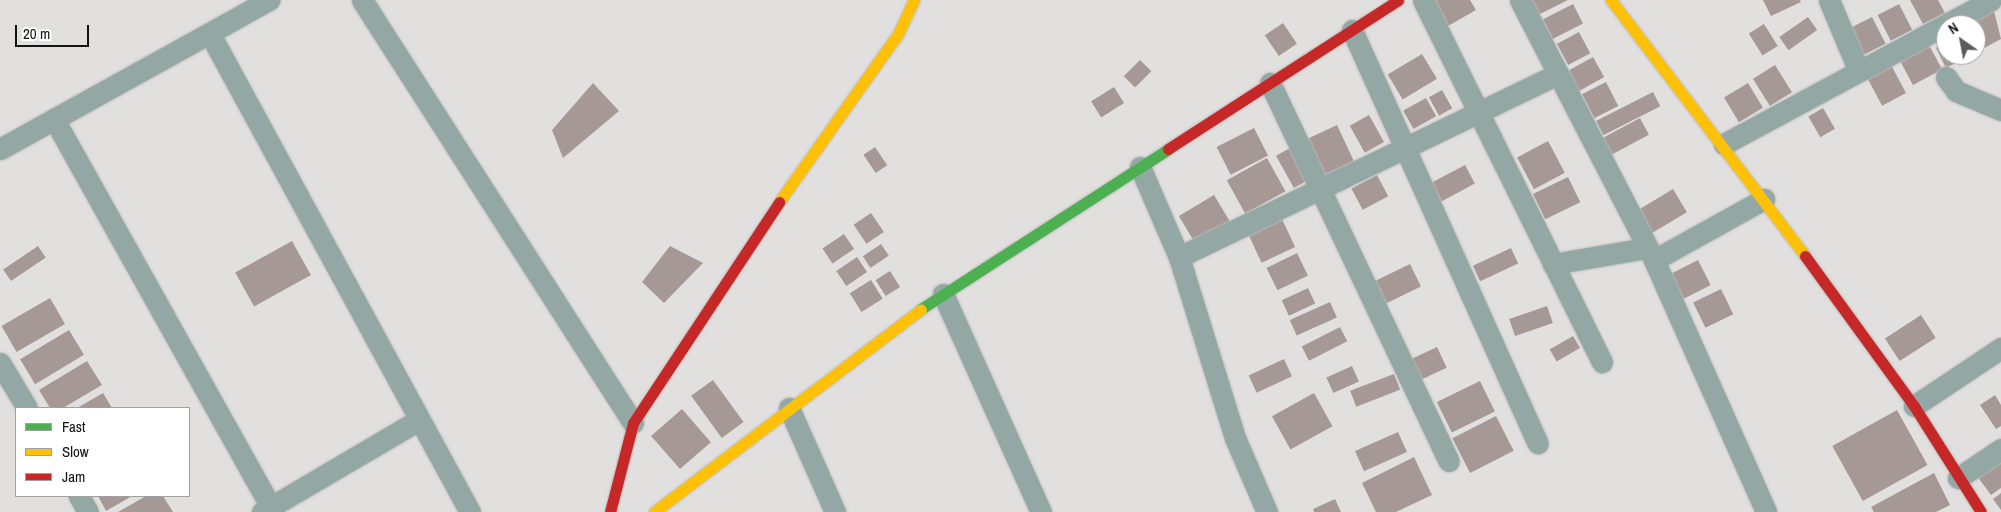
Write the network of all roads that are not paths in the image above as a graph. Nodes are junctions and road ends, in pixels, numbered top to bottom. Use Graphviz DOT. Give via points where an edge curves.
graph roads {
  1 [pos="269,0"];
  2 [pos="362,0"];
  3 [pos="914,0"];
  4 [pos="1398,0"];
  5 [pos="1423,0"];
  6 [pos="1520,0"];
  7 [pos="1611,0"];
  8 [pos="1829,0"];
  9 [pos="1991,0"];
  10 [pos="1352,30"];
  11 [pos="210,34"];
  12 [pos="1858,69"];
  13 [pos="1558,74"];
  14 [pos="1946,77"];
  15 [pos="1270,83"];
  16 [pos="2001,110"];
  17 [pos="1479,114"];
  18 [pos="54,119"];
  19 [pos="1724,144"];
  20 [pos="1405,148"];
  21 [pos="0,149"];
  22 [pos="1140,167"];
  23 [pos="1320,189"];
  24 [pos="1764,199"];
  25 [pos="1650,254"];
  26 [pos="1179,257"];
  27 [pos="1553,264"];
  28 [pos="943,294"];
  29 [pos="2001,348"];
  30 [pos="1602,362"];
  31 [pos="0,363"];
  32 [pos="1914,406"];
  33 [pos="26,407"];
  34 [pos="789,408"];
  35 [pos="417,421"];
  36 [pos="633,424"];
  37 [pos="1538,443"];
  38 [pos="2001,449"];
  39 [pos="1449,461"];
  40 [pos="1958,478"];
  41 [pos="80,497"];
  42 [pos="267,509"];
  43 [pos="663,509"];
  44 [pos="88,512"];
  45 [pos="470,512"];
  46 [pos="610,512"];
  47 [pos="835,512"];
  48 [pos="1041,512"];
  49 [pos="1267,512"];
  50 [pos="1766,512"];
  51 [pos="1981,512"];
  1 -- 11 [label="street"];
  2 -- 36 [label="street"];
  3 -- 36 [label="street" via="898,34 735,264"];
  4 -- 10 [label="street"];
  5 -- 17 [label="street"];
  6 -- 13 [label="street"];
  7 -- 19 [label="street"];
  8 -- 12 [label="street"];
  9 -- 12 [label="street"];
  10 -- 15 [label="street"];
  10 -- 20 [label="street"];
  11 -- 18 [label="street"];
  11 -- 35 [label="street"];
  12 -- 19 [label="street"];
  13 -- 17 [label="street"];
  13 -- 25 [label="street"];
  14 -- 16 [label="street" via="1956,91"];
  15 -- 22 [label="street"];
  15 -- 23 [label="street"];
  17 -- 20 [label="street"];
  17 -- 27 [label="street"];
  18 -- 21 [label="street"];
  18 -- 42 [label="street"];
  19 -- 24 [label="street"];
  20 -- 23 [label="street"];
  20 -- 37 [label="street"];
  22 -- 26 [label="street"];
  22 -- 28 [label="street"];
  23 -- 26 [label="street"];
  23 -- 39 [label="street"];
  24 -- 25 [label="street"];
  24 -- 32 [label="street"];
  25 -- 27 [label="street"];
  25 -- 50 [label="street"];
  26 -- 49 [label="street" via="1235,438"];
  27 -- 30 [label="street"];
  28 -- 34 [label="street"];
  28 -- 48 [label="street"];
  29 -- 32 [label="street"];
  31 -- 33 [label="street"];
  32 -- 40 [label="street"];
  34 -- 43 [label="street"];
  34 -- 47 [label="street"];
  35 -- 42 [label="street"];
  35 -- 45 [label="street"];
  36 -- 46 [label="street"];
  38 -- 40 [label="street"];
  40 -- 51 [label="street"];
  41 -- 44 [label="street"];
}
